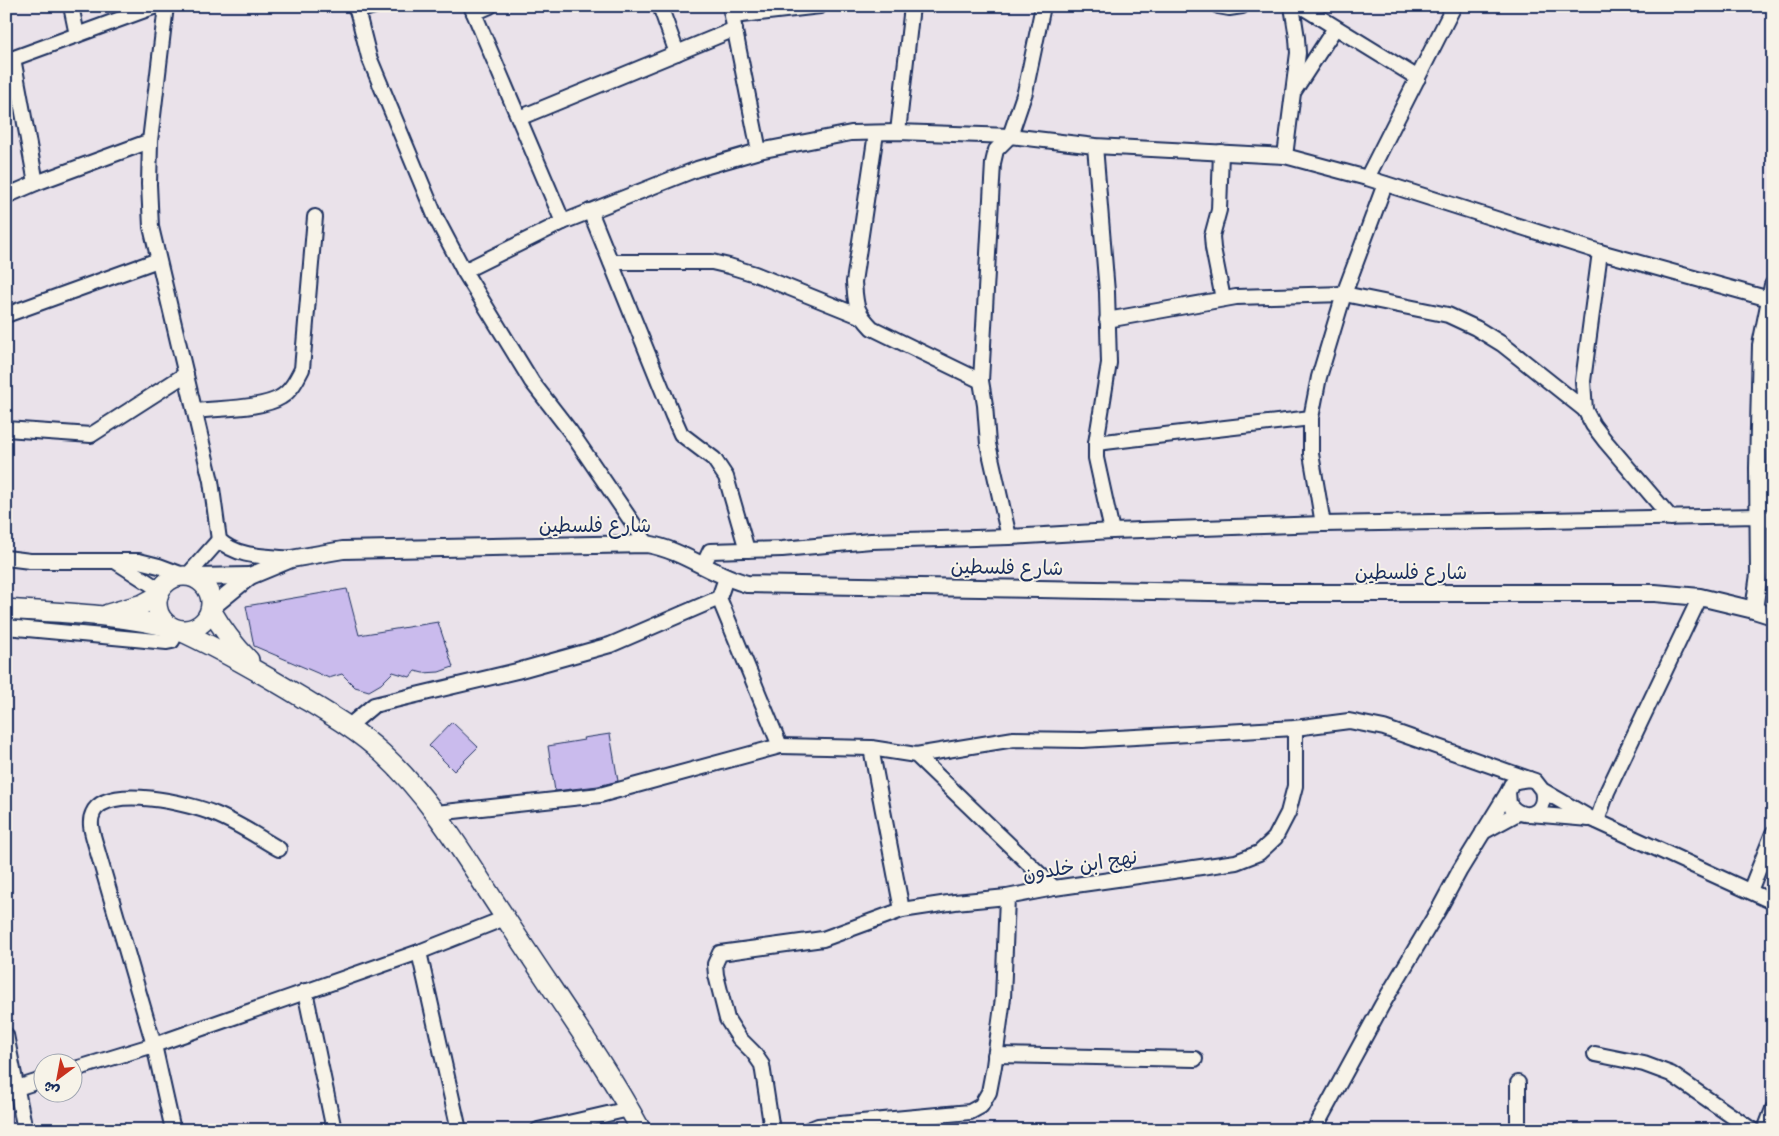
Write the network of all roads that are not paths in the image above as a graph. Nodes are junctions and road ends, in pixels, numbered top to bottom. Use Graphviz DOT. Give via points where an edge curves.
graph roads {
  1 [pos="71,6"];
  2 [pos="156,6"];
  3 [pos="166,6"];
  4 [pos="374,6"];
  5 [pos="490,6"];
  6 [pos="660,6"];
  7 [pos="820,6"];
  8 [pos="912,6"];
  9 [pos="1043,6"];
  10 [pos="1218,6"];
  11 [pos="1242,6"];
  12 [pos="1292,6"];
  13 [pos="1301,6"];
  14 [pos="1454,6"];
  15 [pos="357,8"];
  16 [pos="472,10"];
  17 [pos="733,17"];
  18 [pos="1335,28"];
  19 [pos="77,35"];
  20 [pos="676,53"];
  21 [pos="10,59"];
  22 [pos="1418,78"];
  23 [pos="1292,94"];
  24 [pos="519,118"];
  25 [pos="898,132"];
  26 [pos="876,133"];
  27 [pos="1010,136"];
  28 [pos="150,141"];
  29 [pos="1095,146"];
  30 [pos="759,150"];
  31 [pos="1221,152"];
  32 [pos="1285,156"];
  33 [pos="1368,178"];
  34 [pos="36,183"];
  35 [pos="1385,184"];
  36 [pos="6,196"];
  37 [pos="590,211"];
  38 [pos="315,217"];
  39 [pos="563,222"];
  40 [pos="1600,252"];
  41 [pos="158,260"];
  42 [pos="611,262"];
  43 [pos="464,271"];
  44 [pos="1344,294"];
  45 [pos="1772,295"];
  46 [pos="1223,298"];
  47 [pos="6,315"];
  48 [pos="862,318"];
  49 [pos="1107,320"];
  50 [pos="186,374"];
  51 [pos="981,381"];
  52 [pos="1585,410"];
  53 [pos="196,411"];
  54 [pos="1766,416"];
  55 [pos="1311,418"];
  56 [pos="6,429"];
  57 [pos="1096,443"];
  58 [pos="1671,518"];
  59 [pos="1765,518"];
  60 [pos="1323,524"];
  61 [pos="1112,531"];
  62 [pos="1010,537"];
  63 [pos="219,540"];
  64 [pos="647,544"];
  65 [pos="747,550"];
  66 [pos="6,558"];
  67 [pos="292,559"];
  68 [pos="115,561"];
  69 [pos="703,566"];
  70 [pos="189,576"];
  71 [pos="250,576"];
  72 [pos="726,578"];
  73 [pos="159,593"];
  74 [pos="1700,597"];
  75 [pos="718,598"];
  76 [pos="212,608"];
  77 [pos="6,609"];
  78 [pos="1754,610"];
  79 [pos="101,616"];
  80 [pos="1773,616"];
  81 [pos="6,627"];
  82 [pos="176,629"];
  83 [pos="262,674"];
  84 [pos="349,726"];
  85 [pos="1295,728"];
  86 [pos="780,746"];
  87 [pos="871,748"];
  88 [pos="916,755"];
  89 [pos="1495,767"];
  90 [pos="1529,779"];
  91 [pos="1510,788"];
  92 [pos="1542,790"];
  93 [pos="436,813"];
  94 [pos="1524,814"];
  95 [pos="1594,820"];
  96 [pos="1483,832"];
  97 [pos="1773,833"];
  98 [pos="279,849"];
  99 [pos="1054,888"];
  100 [pos="1750,891"];
  101 [pos="1007,897"];
  102 [pos="1773,902"];
  103 [pos="902,910"];
  104 [pos="505,918"];
  105 [pos="419,952"];
  106 [pos="305,991"];
  107 [pos="6,1036"];
  108 [pos="154,1044"];
  109 [pos="1595,1054"];
  110 [pos="995,1055"];
  111 [pos="1196,1059"];
  112 [pos="82,1067"];
  113 [pos="32,1083"];
  114 [pos="1518,1083"];
  115 [pos="17,1088"];
  116 [pos="629,1109"];
  117 [pos="1773,1109"];
  118 [pos="25,1130"];
  119 [pos="173,1130"];
  120 [pos="334,1130"];
  121 [pos="459,1130"];
  122 [pos="538,1130"];
  123 [pos="641,1130"];
  124 [pos="772,1130"];
  125 [pos="808,1130"];
  126 [pos="1314,1130"];
  127 [pos="1518,1130"];
  128 [pos="1752,1130"];
  129 [pos="1765,1130"];
  1 -- 19 [label="street"];
  2 -- 19 [label="street"];
  3 -- 28 [label="street"];
  4 -- 15 [label="street"];
  5 -- 16 [label="street"];
  6 -- 20 [label="street"];
  7 -- 17 [label="street"];
  8 -- 25 [label="street"];
  9 -- 27 [label="street" via="1025,92"];
  10 -- 11 [label="street"];
  12 -- 23 [label="street" via="1298,53"];
  13 -- 18 [label="street"];
  14 -- 22 [label="street"];
  15 -- 43 [label="street" via="369,57 436,218"];
  16 -- 24 [label="street"];
  17 -- 20 [label="street"];
  17 -- 30 [label="street"];
  18 -- 22 [label="street"];
  18 -- 23 [label="street"];
  19 -- 21 [label="street"];
  20 -- 24 [label="street"];
  21 -- 34 [label="street"];
  22 -- 33 [label="street"];
  23 -- 32 [label="street"];
  24 -- 39 [label="street"];
  25 -- 26 [label="street"];
  25 -- 27 [label="street"];
  26 -- 30 [label="street" via="851,133"];
  26 -- 48 [label="street" via="854,282 856,307"];
  27 -- 29 [label="street"];
  27 -- 51 [label="street" via="996,150 993,163"];
  28 -- 34 [label="street"];
  28 -- 41 [label="street" via="151,228"];
  29 -- 31 [label="street"];
  29 -- 49 [label="street"];
  30 -- 37 [label="street" via="697,169"];
  31 -- 32 [label="street"];
  31 -- 46 [label="street" via="1219,210 1212,236"];
  32 -- 33 [label="street"];
  33 -- 35 [label="street"];
  34 -- 36 [label="street"];
  35 -- 40 [label="street"];
  35 -- 44 [label="street"];
  37 -- 39 [label="street"];
  37 -- 42 [label="street"];
  38 -- 53 [label="street" via="302,369 295,383 283,396 268,403"];
  39 -- 43 [label="street"];
  40 -- 45 [label="street"];
  40 -- 52 [label="street" via="1583,381"];
  41 -- 47 [label="street"];
  41 -- 50 [label="street"];
  42 -- 48 [label="street" via="712,262 755,274"];
  42 -- 65 [label="street" via="682,434 714,459 726,477"];
  43 -- 64 [label="street" via="532,382 570,431"];
  44 -- 46 [label="street"];
  44 -- 52 [label="street" via="1448,315 1476,328 1502,344"];
  44 -- 55 [label="street" via="1319,376"];
  45 -- 54 [label="street" via="1761,345"];
  46 -- 49 [label="street"];
  48 -- 51 [label="street" via="872,328"];
  49 -- 57 [label="street" via="1109,363"];
  50 -- 53 [label="street"];
  50 -- 56 [label="street" via="91,435"];
  51 -- 62 [label="street" via="988,444"];
  52 -- 58 [label="street" via="1606,442"];
  53 -- 63 [label="street"];
  54 -- 59 [label="street"];
  55 -- 57 [label="street"];
  55 -- 60 [label="street" via="1311,454"];
  57 -- 61 [label="street" via="1096,458"];
  58 -- 59 [label="street"];
  58 -- 60 [label="street"];
  59 -- 78 [label="street"];
  60 -- 61 [label="street"];
  61 -- 62 [label="street"];
  62 -- 65 [label="street" via="871,541"];
  63 -- 67 [label="street" via="240,553"];
  63 -- 70 [label="street"];
  64 -- 67 [label="street, شارع فلسطين" via="343,550"];
  64 -- 69 [label="street, شارع فلسطين" via="662,547"];
  65 -- 69 [label="street" via="710,551"];
  66 -- 68 [label="street"];
  67 -- 71 [label="street, شارع فلسطين"];
  68 -- 70 [label="street" via="149,563"];
  68 -- 73 [label="street"];
  69 -- 72 [label="street, شارع فلسطين"];
  70 -- 71 [label="street"];
  70 -- 73 [label="main road" via="166,582"];
  70 -- 76 [label="main road" via="208,589"];
  71 -- 76 [label="street"];
  72 -- 74 [label="street, شارع فلسطين" via="747,584 1266,593 1655,593"];
  72 -- 75 [label="street"];
  73 -- 79 [label="main road" via="143,604"];
  73 -- 82 [label="main road" via="157,606 160,615"];
  74 -- 78 [label="street, شارع فلسطين"];
  74 -- 95 [label="street"];
  75 -- 84 [label="street" via="610,645 374,705"];
  75 -- 86 [label="street"];
  76 -- 82 [label="main road" via="198,627"];
  76 -- 83 [label="main road" via="220,626"];
  77 -- 79 [label="main road"];
  78 -- 80 [label="street, شارع فلسطين"];
  79 -- 82 [label="main road"];
  81 -- 82 [label="street" via="168,642 172,641"];
  82 -- 83 [label="main road"];
  83 -- 84 [label="main road"];
  84 -- 93 [label="main road" via="382,753"];
  85 -- 88 [label="street" via="1082,740 1014,739"];
  85 -- 89 [label="street" via="1360,722"];
  85 -- 99 [label="street, نهج ابن خلدون" via="1295,786 1288,813 1274,838 1259,853 1236,862"];
  86 -- 87 [label="street"];
  86 -- 93 [label="street" via="600,794"];
  87 -- 88 [label="street"];
  87 -- 103 [label="street"];
  88 -- 99 [label="street"];
  89 -- 90 [label="street"];
  89 -- 91 [label="street"];
  90 -- 91 [label="street" via="1516,781"];
  90 -- 92 [label="street"];
  91 -- 94 [label="street" via="1509,804"];
  91 -- 96 [label="street"];
  92 -- 94 [label="street" via="1544,796 1540,808"];
  92 -- 95 [label="street"];
  93 -- 104 [label="main road"];
  94 -- 95 [label="street"];
  94 -- 96 [label="street"];
  95 -- 100 [label="street"];
  96 -- 126 [label="street" via="1382,1005"];
  97 -- 100 [label="street"];
  98 -- 108 [label="street" via="214,813 157,798 108,799 93,811 90,822 96,846"];
  99 -- 101 [label="street, نهج ابن خلدون"];
  100 -- 102 [label="street"];
  101 -- 103 [label="street"];
  101 -- 110 [label="street, نهج ابن خلدون" via="1003,998"];
  103 -- 124 [label="street" via="823,939 732,950 720,953 716,958 716,975 727,1019 762,1066"];
  104 -- 105 [label="street"];
  104 -- 116 [label="main road"];
  105 -- 106 [label="street"];
  105 -- 121 [label="street"];
  106 -- 108 [label="street"];
  106 -- 120 [label="street"];
  107 -- 115 [label="street"];
  108 -- 112 [label="street"];
  108 -- 119 [label="street"];
  109 -- 128 [label="street" via="1644,1064 1670,1074"];
  110 -- 111 [label="street"];
  110 -- 125 [label="street, نهج ابن خلدون" via="989,1092 981,1106 970,1112 818,1126"];
  113 -- 115 [label="street"];
  114 -- 127 [label="street"];
  115 -- 118 [label="street"];
  116 -- 122 [label="street"];
  116 -- 123 [label="main road"];
  117 -- 129 [label="street"];
}
